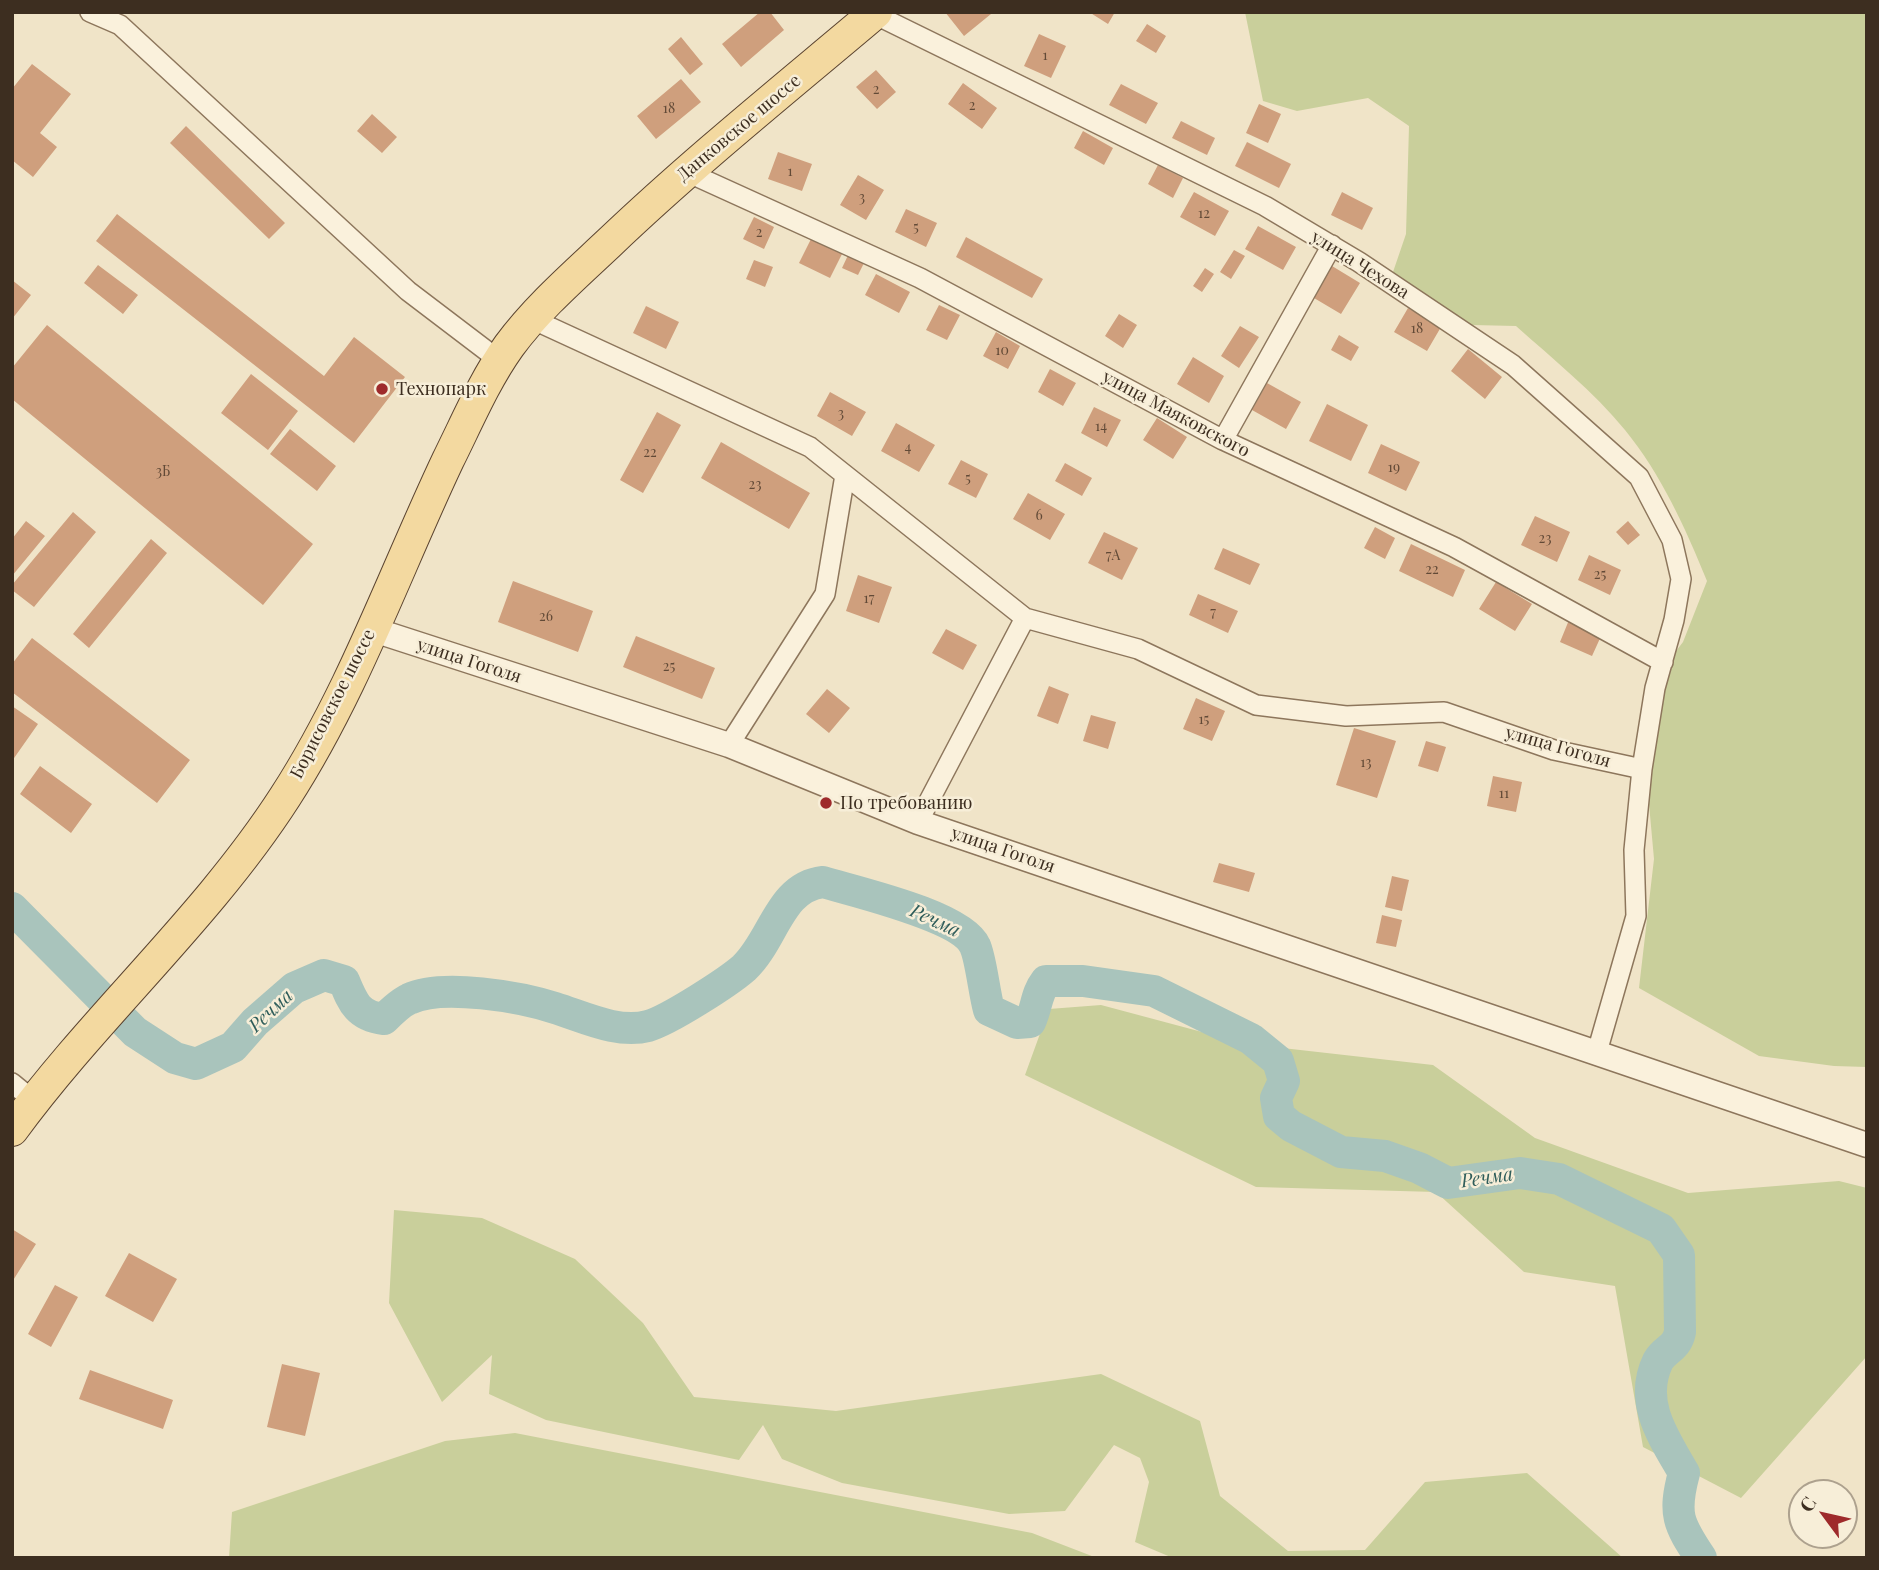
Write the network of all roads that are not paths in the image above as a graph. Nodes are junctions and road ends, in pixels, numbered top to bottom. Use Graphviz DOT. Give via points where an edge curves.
graph roads {
  1 [pos="90,12"];
  2 [pos="875,13"];
  3 [pos="687,172"];
  4 [pos="1332,246"];
  5 [pos="604,248"];
  6 [pos="532,319"];
  7 [pos="500,361"];
  8 [pos="1223,440"];
  9 [pos="845,475"];
  10 [pos="1025,618"];
  11 [pos="371,629"];
  12 [pos="1663,662"];
  13 [pos="729,745"];
  14 [pos="1642,769"];
  15 [pos="918,822"];
  16 [pos="1597,1052"];
  17 [pos="23,1092"];
  18 [pos="12,1130"];
  19 [pos="1867,1145"];
  1 -- 7 [label="street" via="120,25 408,291"];
  2 -- 3 [label="main road, Данковское шоссе"];
  2 -- 4 [label="street, улица Чехова" via="1265,206"];
  3 -- 5 [label="main road, Данковское шоссе"];
  3 -- 8 [label="street, улица Маяковского" via="920,278"];
  4 -- 8 [label="street"];
  4 -- 12 [label="street, улица Чехова" via="1513,366 1639,477 1672,540 1681,579"];
  5 -- 6 [label="main road, Борисовское шоссе"];
  6 -- 7 [label="main road, Борисовское шоссе"];
  6 -- 9 [label="street, улица Гоголя" via="810,447"];
  7 -- 11 [label="main road, Борисовское шоссе" via="454,448"];
  8 -- 12 [label="street, улица Маяковского" via="1454,547"];
  9 -- 10 [label="street, улица Гоголя"];
  9 -- 13 [label="street" via="825,594"];
  10 -- 14 [label="street, улица Гоголя" via="1138,649 1256,705 1346,716 1444,712 1554,750"];
  10 -- 15 [label="street"];
  11 -- 13 [label="street, улица Гоголя"];
  11 -- 17 [label="main road, Борисовское шоссе" via="335,708 284,798 225,879 72,1056"];
  12 -- 14 [label="street, улица Чехова" via="1654,688"];
  13 -- 15 [label="street, улица Гоголя"];
  14 -- 16 [label="street, улица Чехова" via="1634,850 1636,916"];
  15 -- 16 [label="street, улица Гоголя"];
  16 -- 19 [label="street, улица Гоголя"];
  17 -- 18 [label="main road, Борисовское шоссе"];
}
